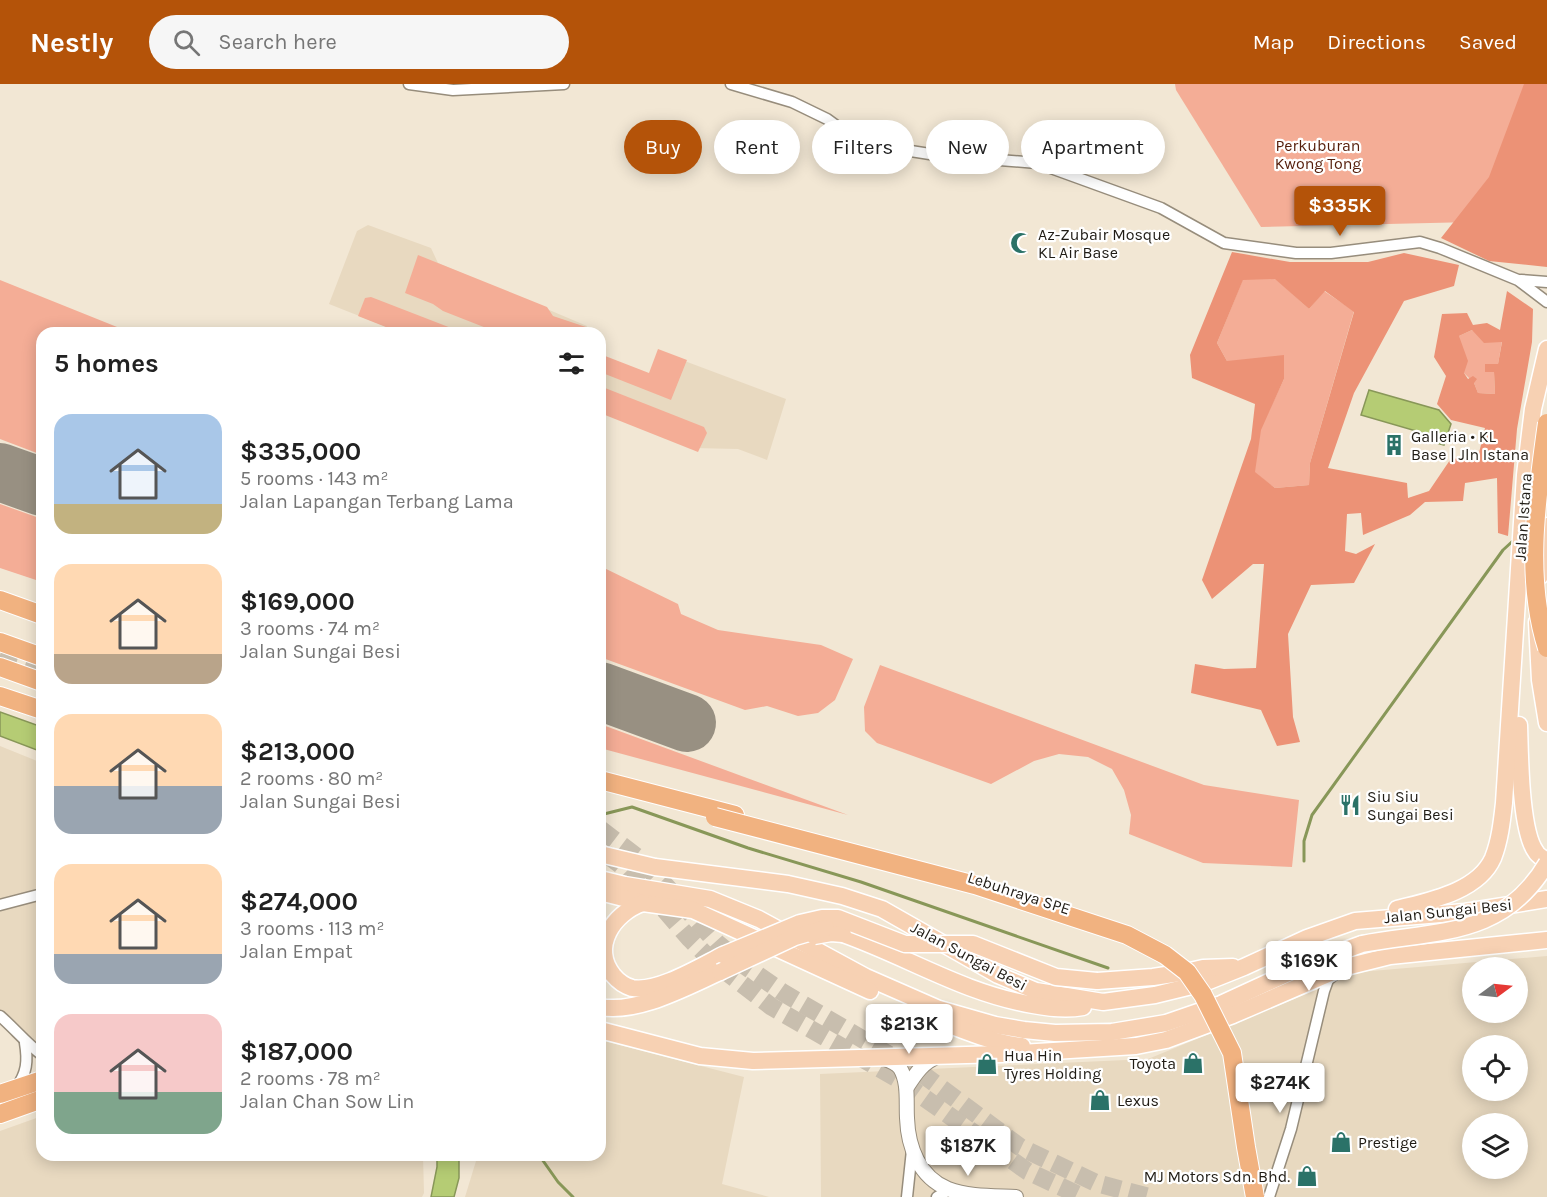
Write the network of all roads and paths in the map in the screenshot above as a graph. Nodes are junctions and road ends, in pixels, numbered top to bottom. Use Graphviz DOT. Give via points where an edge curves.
graph roads {
  1 [pos="409,84"];
  2 [pos="564,84"];
  3 [pos="731,84"];
  4 [pos="1518,280"];
  5 [pos="1547,282"];
  6 [pos="1547,302"];
  7 [pos="1547,349"];
  8 [pos="1547,423"];
  9 [pos="1547,526"];
  10 [pos="0,594"];
  11 [pos="0,600"];
  12 [pos="36,606"];
  13 [pos="36,613"];
  14 [pos="1516,615"];
  15 [pos="0,642"];
  16 [pos="1547,648"];
  17 [pos="36,655"];
  18 [pos="0,667"];
  19 [pos="36,680"];
  20 [pos="0,696"];
  21 [pos="36,708"];
  22 [pos="1547,723"];
  23 [pos="606,782"];
  24 [pos="606,788"];
  25 [pos="606,855"];
  26 [pos="1547,862"];
  27 [pos="606,880"];
  28 [pos="606,894"];
  29 [pos="36,896"];
  30 [pos="1547,900"];
  31 [pos="643,903"];
  32 [pos="0,905"];
  33 [pos="1355,921"];
  34 [pos="862,928"];
  35 [pos="1545,939"];
  36 [pos="606,941"];
  37 [pos="778,946"];
  38 [pos="606,961"];
  39 [pos="722,964"];
  40 [pos="1244,967"];
  41 [pos="1342,968"];
  42 [pos="1103,1002"];
  43 [pos="606,1007"];
  44 [pos="0,1016"];
  45 [pos="606,1032"];
  46 [pos="25,1043"];
  47 [pos="36,1051"];
  48 [pos="1067,1051"];
  49 [pos="944,1055"];
  50 [pos="878,1056"];
  51 [pos="36,1082"];
  52 [pos="907,1087"];
  53 [pos="7,1092"];
  54 [pos="36,1101"];
  55 [pos="0,1114"];
  56 [pos="912,1148"];
  57 [pos="943,1193"];
  58 [pos="907,1197"];
  59 [pos="1016,1197"];
  60 [pos="1255,1197"];
  61 [pos="1261,1197"];
  62 [pos="1269,1197"];
  1 -- 2 [label="street" via="453,90"];
  3 -- 4 [label="street" via="792,102 827,119 860,143 936,156 1037,162 1161,208 1224,243 1319,253 1420,242"];
  4 -- 5 [label="street"];
  4 -- 6 [label="street"];
  7 -- 14 [label="main road, Jalan Istana" via="1533,409"];
  8 -- 16 [label="highway, bridge" via="1539,478 1535,592"];
  9 -- 22 [label="main road" via="1537,618"];
  10 -- 12 [label="highway"];
  11 -- 13 [label="highway"];
  14 -- 26 [label="main road" via="1525,816 1536,853"];
  14 -- 33 [label="main road" via="1504,803 1492,860 1478,877 1458,890"];
  15 -- 17 [label="highway"];
  18 -- 19 [label="highway"];
  20 -- 21 [label="highway"];
  23 -- 61 [label="highway, Lebuhraya SPE" via="975,879 1129,928 1168,946 1192,967 1227,1024 1237,1053"];
  24 -- 60 [label="highway, Lebuhraya SPE, bridge" via="975,885 1127,935 1165,955 1193,980 1232,1053"];
  25 -- 42 [label="main road, Jalan Sungai Besi" via="655,867 788,884 843,896 882,909 998,975 1036,992"];
  26 -- 27 [label="main road, bridge" via="1511,906 1479,923 1437,934 1362,944 1221,1004 1166,1023 1112,1032 1024,1030 939,1009 866,977 759,919 710,899"];
  28 -- 31 [label="main road"];
  29 -- 32 [label="street"];
  30 -- 33 [label="main road, Jalan Sungai Besi" via="1465,912"];
  31 -- 36 [label="main road" via="617,918"];
  31 -- 48 [label="main road" via="693,910 937,1020 1010,1045"];
  33 -- 40 [label="main road, Jalan Sungai Besi"];
  34 -- 37 [label="main road, bridge" via="833,926"];
  34 -- 39 [label="main road, bridge" via="838,918 800,923"];
  34 -- 40 [label="main road, bridge" via="904,944 973,944 1056,976 1096,981"];
  35 -- 41 [label="main road" via="1390,956"];
  37 -- 39 [label="main road, bridge"];
  37 -- 42 [label="main road, bridge" via="821,934 843,934 961,986 1015,1002 1074,1009"];
  38 -- 39 [label="main road" via="610,971 633,988 660,984"];
  39 -- 43 [label="main road" via="658,999"];
  40 -- 42 [label="main road, Jalan Sungai Besi" via="1155,995"];
  41 -- 48 [label="main road" via="1166,1040"];
  41 -- 62 [label="street" via="1328,980 1324,991 1291,1129"];
  44 -- 46 [label="street"];
  45 -- 50 [label="main road" via="679,1051 734,1060"];
  46 -- 47 [label="street"];
  46 -- 53 [label="street" via="26,1069 22,1079"];
  48 -- 49 [label="main road"];
  49 -- 50 [label="main road"];
  49 -- 52 [label="street" via="921,1067"];
  50 -- 52 [label="street" via="899,1067"];
  51 -- 53 [label="highway"];
  52 -- 56 [label="street"];
  54 -- 55 [label="highway"];
  56 -- 57 [label="street" via="917,1163"];
  56 -- 58 [label="street"];
  57 -- 59 [label="street"];
}
